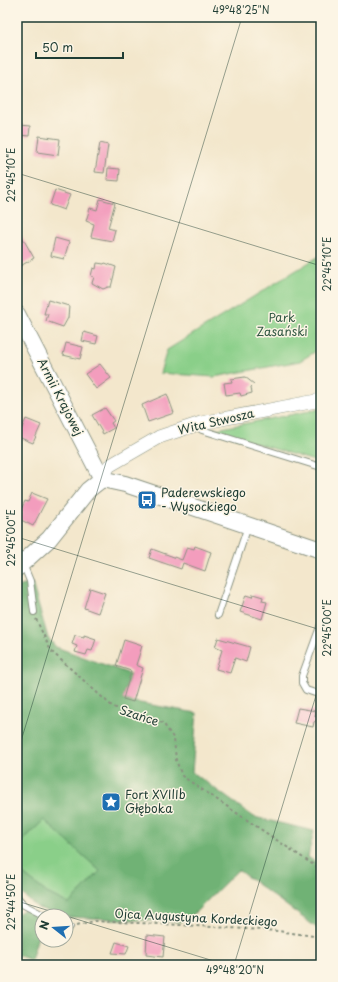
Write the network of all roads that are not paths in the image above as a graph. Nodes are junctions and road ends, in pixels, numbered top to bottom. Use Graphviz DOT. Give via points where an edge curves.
graph roads {
  1 [pos="17,314"];
  2 [pos="321,400"];
  3 [pos="195,425"];
  4 [pos="321,466"];
  5 [pos="102,479"];
  6 [pos="248,526"];
  7 [pos="321,550"];
  8 [pos="20,566"];
  9 [pos="34,612"];
  10 [pos="218,615"];
  11 [pos="321,624"];
  12 [pos="321,695"];
  13 [pos="17,897"];
  14 [pos="34,910"];
  1 -- 5 [label="street, Armii Krajowej"];
  2 -- 3 [label="street, Wita Stwosza"];
  3 -- 4 [label="lane" via="202,430"];
  3 -- 5 [label="street, Wita Stwosza" via="159,436 137,448 109,466"];
  5 -- 6 [label="street" via="125,484"];
  5 -- 8 [label="street" via="88,490 49,539"];
  6 -- 7 [label="street"];
  6 -- 10 [label="lane"];
  8 -- 9 [label="lane" via="30,581"];
  11 -- 12 [label="lane" via="302,676 306,690"];
  13 -- 14 [label="lane" via="24,905"];
}
